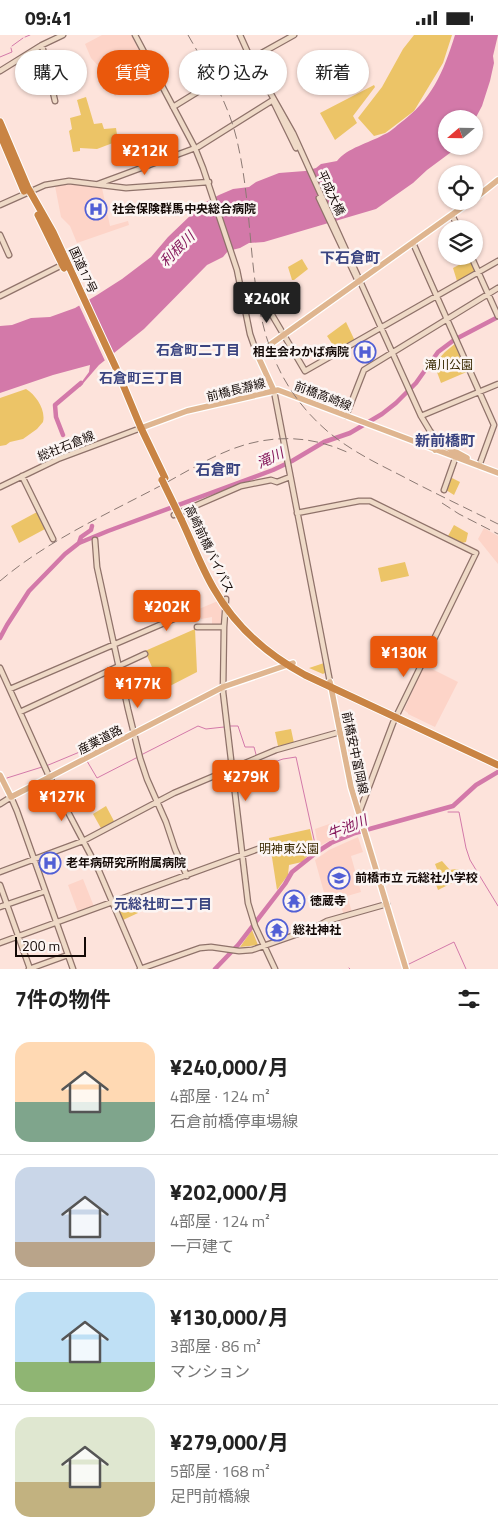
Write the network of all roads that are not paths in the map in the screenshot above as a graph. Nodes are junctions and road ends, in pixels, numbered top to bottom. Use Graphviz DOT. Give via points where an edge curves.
graph roads {
  1 [pos="64,35"];
  2 [pos="135,35"];
  3 [pos="240,35"];
  4 [pos="294,35"];
  5 [pos="42,45"];
  6 [pos="247,50"];
  7 [pos="267,50"];
  8 [pos="0,71"];
  9 [pos="192,95"];
  10 [pos="270,95"];
  11 [pos="273,100"];
  12 [pos="55,101"];
  13 [pos="173,107"];
  14 [pos="0,122"];
  15 [pos="0,133"];
  16 [pos="195,148"];
  17 [pos="498,180"];
  18 [pos="209,182"];
  19 [pos="97,185"];
  20 [pos="483,192"];
  21 [pos="28,193"];
  22 [pos="0,205"];
  23 [pos="459,210"];
  24 [pos="452,215"];
  25 [pos="454,220"];
  26 [pos="0,235"];
  27 [pos="413,243"];
  28 [pos="10,255"];
  29 [pos="498,261"];
  30 [pos="65,263"];
  31 [pos="475,265"];
  32 [pos="478,273"];
  33 [pos="360,281"];
  34 [pos="498,289"];
  35 [pos="0,295"];
  36 [pos="438,295"];
  37 [pos="488,295"];
  38 [pos="265,303"];
  39 [pos="497,315"];
  40 [pos="448,319"];
  41 [pos="381,328"];
  42 [pos="284,335"];
  43 [pos="392,353"];
  44 [pos="256,354"];
  45 [pos="498,384"];
  46 [pos="274,391"];
  47 [pos="480,391"];
  48 [pos="346,416"];
  49 [pos="421,416"];
  50 [pos="496,425"];
  51 [pos="140,429"];
  52 [pos="441,443"];
  53 [pos="435,450"];
  54 [pos="456,457"];
  55 [pos="478,465"];
  56 [pos="498,473"];
  57 [pos="22,476"];
  58 [pos="290,477"];
  59 [pos="0,487"];
  60 [pos="444,490"];
  61 [pos="297,513"];
  62 [pos="180,517"];
  63 [pos="54,539"];
  64 [pos="94,540"];
  65 [pos="225,603"];
  66 [pos="190,612"];
  67 [pos="197,627"];
  68 [pos="224,627"];
  69 [pos="114,644"];
  70 [pos="145,654"];
  71 [pos="291,665"];
  72 [pos="119,666"];
  73 [pos="0,668"];
  74 [pos="331,685"];
  75 [pos="223,687"];
  76 [pos="10,689"];
  77 [pos="20,712"];
  78 [pos="397,716"];
  79 [pos="340,732"];
  80 [pos="134,733"];
  81 [pos="498,760"];
  82 [pos="498,765"];
  83 [pos="232,768"];
  84 [pos="0,775"];
  85 [pos="50,777"];
  86 [pos="11,797"];
  87 [pos="158,802"];
  88 [pos="0,803"];
  89 [pos="359,813"];
  90 [pos="83,841"];
  91 [pos="269,845"];
  92 [pos="242,855"];
  93 [pos="33,860"];
  94 [pos="0,872"];
  95 [pos="187,876"];
  96 [pos="0,885"];
  97 [pos="43,892"];
  98 [pos="113,903"];
  99 [pos="387,904"];
  100 [pos="7,905"];
  101 [pos="0,907"];
  102 [pos="55,924"];
  103 [pos="18,937"];
  104 [pos="0,943"];
  105 [pos="264,946"];
  106 [pos="65,956"];
  107 [pos="29,969"];
  108 [pos="71,969"];
  109 [pos="140,969"];
  110 [pos="275,969"];
  111 [pos="406,969"];
  1 -- 5 [label="street"];
  2 -- 13 [label="street"];
  3 -- 6 [label="street, 平成大橋"];
  4 -- 7 [label="street"];
  5 -- 8 [label="street"];
  5 -- 12 [label="street"];
  9 -- 13 [label="street"];
  10 -- 11 [label="street, 平成大橋"];
  11 -- 16 [label="street"];
  11 -- 33 [label="street, 平成大橋" via="305,163 356,279"];
  13 -- 16 [label="street"];
  14 -- 21 [label="highway, 国道17号"];
  15 -- 21 [label="highway, 国道17号"];
  16 -- 18 [label="street"];
  16 -- 19 [label="street"];
  17 -- 20 [label="main road"];
  18 -- 19 [label="street" via="126,188"];
  18 -- 44 [label="street" via="240,280"];
  19 -- 21 [label="street" via="69,181 49,184"];
  21 -- 22 [label="street"];
  21 -- 30 [label="highway, 国道17号"];
  23 -- 24 [label="main road"];
  24 -- 25 [label="street"];
  24 -- 27 [label="main road"];
  26 -- 28 [label="street"];
  27 -- 33 [label="main road"];
  27 -- 36 [label="street"];
  29 -- 32 [label="street"];
  30 -- 35 [label="street"];
  30 -- 51 [label="highway, 国道17号"];
  31 -- 32 [label="street"];
  32 -- 36 [label="street"];
  32 -- 37 [label="street"];
  33 -- 41 [label="street, 平成大橋"];
  33 -- 42 [label="main road"];
  34 -- 37 [label="street"];
  36 -- 40 [label="street"];
  36 -- 41 [label="street"];
  37 -- 39 [label="street"];
  37 -- 40 [label="street"];
  38 -- 42 [label="street"];
  40 -- 43 [label="street"];
  40 -- 47 [label="street"];
  41 -- 42 [label="street" via="305,371"];
  41 -- 43 [label="street, 平成大橋"];
  42 -- 44 [label="main road"];
  43 -- 48 [label="street" via="363,371"];
  43 -- 49 [label="street, 平成大橋"];
  44 -- 46 [label="main road, 前橋長瀞線"];
  45 -- 47 [label="street"];
  46 -- 48 [label="main road, 前橋高崎線"];
  46 -- 51 [label="main road, 前橋長瀞線" via="187,411"];
  46 -- 58 [label="street"];
  47 -- 49 [label="street"];
  47 -- 50 [label="street"];
  48 -- 53 [label="main road, 前橋高崎線"];
  49 -- 52 [label="street, 平成大橋"];
  50 -- 55 [label="street"];
  51 -- 57 [label="street, 総社石倉線"];
  51 -- 62 [label="highway, 高崎前橋バイパス, bridge"];
  52 -- 53 [label="main road"];
  52 -- 54 [label="street, 平成大橋"];
  52 -- 55 [label="main road"];
  53 -- 54 [label="main road, 前橋高崎線"];
  54 -- 55 [label="main road, 前橋高崎線"];
  54 -- 60 [label="street"];
  55 -- 56 [label="main road, 前橋高崎線"];
  57 -- 59 [label="street, 総社石倉線"];
  57 -- 63 [label="street"];
  58 -- 61 [label="street"];
  58 -- 62 [label="street" via="241,486"];
  61 -- 74 [label="street"];
  61 -- 78 [label="street" via="370,501 476,553"];
  62 -- 65 [label="highway, 高崎前橋バイパス" via="210,581"];
  64 -- 69 [label="street"];
  65 -- 68 [label="street"];
  65 -- 71 [label="highway, 高崎前橋バイパス" via="252,637"];
  66 -- 69 [label="street"];
  67 -- 68 [label="street"];
  68 -- 75 [label="street"];
  69 -- 72 [label="street"];
  69 -- 76 [label="street"];
  70 -- 72 [label="street"];
  71 -- 74 [label="highway, 高崎前橋バイパス"];
  71 -- 75 [label="main road, 産業道路"];
  72 -- 77 [label="street"];
  72 -- 80 [label="street"];
  73 -- 76 [label="street"];
  74 -- 78 [label="highway, 高崎前橋バイパス"];
  74 -- 79 [label="main road, 前橋安中富岡線"];
  75 -- 80 [label="main road, 産業道路"];
  75 -- 83 [label="street"];
  76 -- 77 [label="street"];
  77 -- 85 [label="street"];
  78 -- 81 [label="highway, 高崎前橋バイパス"];
  78 -- 82 [label="highway, 高崎前橋バイパス"];
  78 -- 89 [label="street"];
  79 -- 83 [label="street" via="276,750"];
  79 -- 89 [label="main road, 前橋安中富岡線"];
  80 -- 85 [label="main road, 産業道路"];
  80 -- 87 [label="street" via="147,779"];
  83 -- 87 [label="street"];
  83 -- 92 [label="street"];
  84 -- 86 [label="main road"];
  85 -- 86 [label="main road, 産業道路"];
  85 -- 90 [label="street"];
  86 -- 88 [label="street, 産業道路"];
  86 -- 93 [label="street"];
  87 -- 90 [label="street"];
  87 -- 95 [label="street"];
  89 -- 99 [label="main road, 前橋安中富岡線"];
  90 -- 93 [label="street"];
  90 -- 98 [label="street"];
  91 -- 92 [label="street"];
  92 -- 95 [label="street"];
  92 -- 105 [label="street" via="248,903"];
  93 -- 94 [label="street"];
  93 -- 97 [label="street"];
  93 -- 102 [label="street"];
  95 -- 98 [label="street"];
  96 -- 100 [label="street"];
  97 -- 100 [label="street"];
  97 -- 102 [label="street"];
  98 -- 102 [label="street"];
  98 -- 109 [label="street"];
  99 -- 105 [label="street" via="328,921"];
  99 -- 111 [label="main road, 前橋安中富岡線"];
  100 -- 101 [label="street"];
  100 -- 103 [label="street"];
  102 -- 103 [label="street"];
  102 -- 106 [label="street"];
  102 -- 108 [label="street"];
  103 -- 104 [label="street"];
  103 -- 107 [label="street"];
  105 -- 109 [label="street" via="249,951 200,949"];
  105 -- 110 [label="street"];
  106 -- 107 [label="street"];
  106 -- 108 [label="street"];
}
